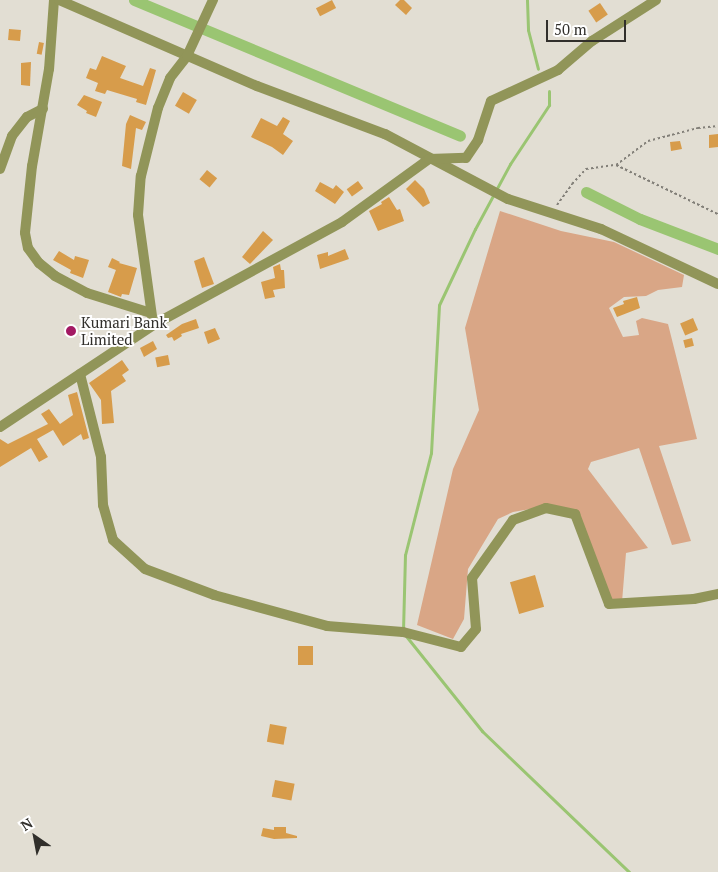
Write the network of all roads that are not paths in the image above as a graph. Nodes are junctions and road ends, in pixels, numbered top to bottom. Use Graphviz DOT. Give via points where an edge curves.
graph roads {
  1 [pos="54,0"];
  2 [pos="59,0"];
  3 [pos="214,0"];
  4 [pos="656,0"];
  5 [pos="187,56"];
  6 [pos="43,110"];
  7 [pos="429,159"];
  8 [pos="0,168"];
  9 [pos="718,284"];
  10 [pos="151,313"];
  11 [pos="156,324"];
  12 [pos="80,374"];
  13 [pos="0,428"];
  14 [pos="718,594"];
  1 -- 6 [label="street"];
  2 -- 5 [label="street"];
  3 -- 5 [label="street"];
  4 -- 7 [label="street" via="592,41 558,70 491,101 478,140 466,158"];
  5 -- 7 [label="street" via="385,134"];
  5 -- 10 [label="street" via="170,78 158,108 141,176 138,215"];
  6 -- 8 [label="street" via="27,117 12,136"];
  6 -- 10 [label="street" via="32,166 26,232 28,248 55,276 87,293"];
  7 -- 9 [label="street" via="508,199 601,229"];
  7 -- 11 [label="street" via="342,222"];
  10 -- 11 [label="street"];
  11 -- 12 [label="street"];
  12 -- 13 [label="street"];
  12 -- 14 [label="street" via="100,457 103,505 113,540 145,569 214,595 327,626 403,632 461,647 476,629 472,578 513,520 546,508 575,514 609,604 694,599"];
}
